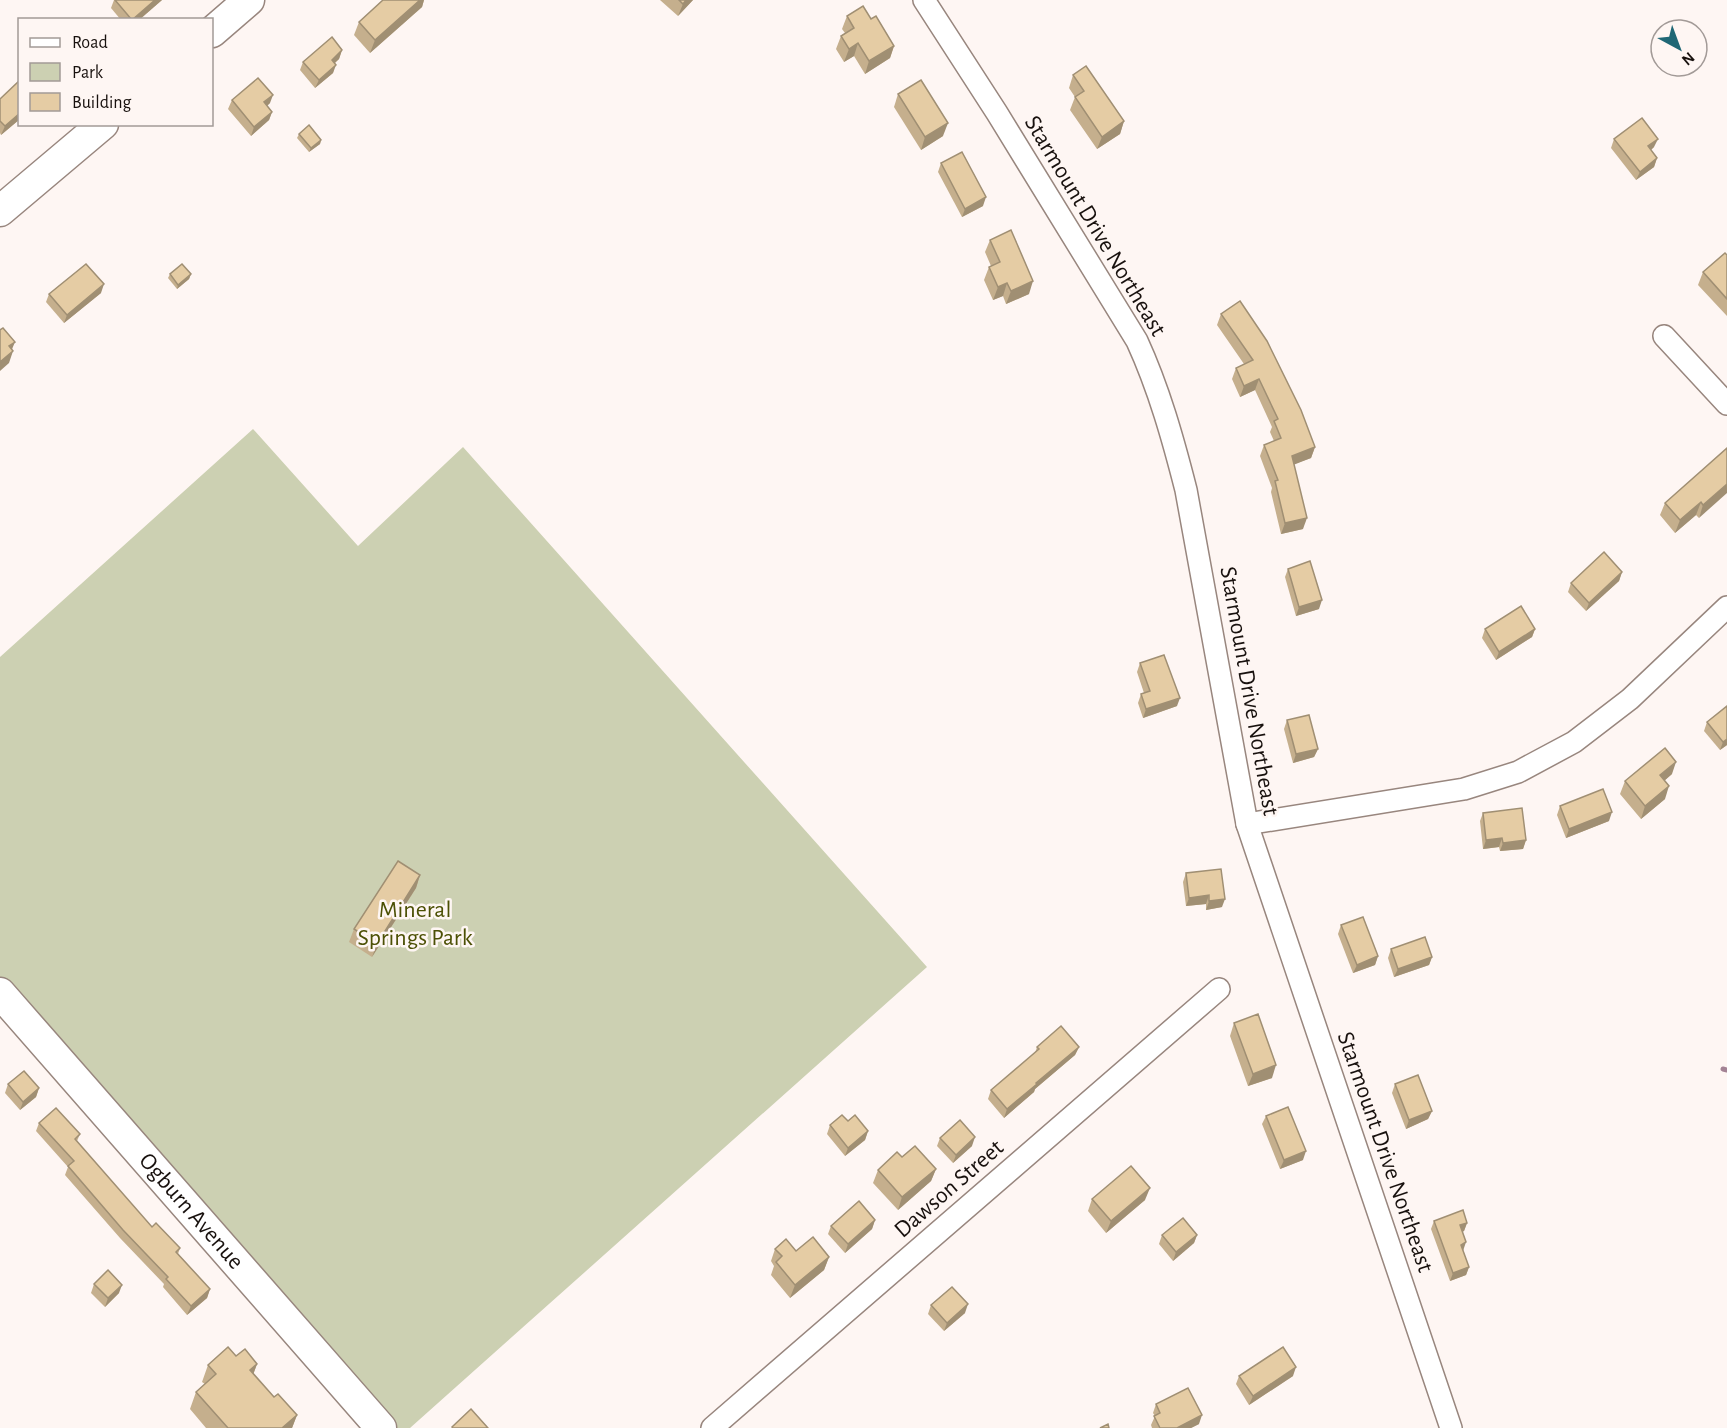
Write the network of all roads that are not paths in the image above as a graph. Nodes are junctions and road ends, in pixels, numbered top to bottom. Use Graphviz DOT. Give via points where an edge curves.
graph roads {
  1 [pos="249,0"];
  2 [pos="924,0"];
  3 [pos="213,31"];
  4 [pos="101,126"];
  5 [pos="0,211"];
  6 [pos="1664,336"];
  7 [pos="1727,404"];
  8 [pos="1727,607"];
  9 [pos="1247,824"];
  10 [pos="1219,989"];
  11 [pos="0,993"];
  12 [pos="381,1428"];
  13 [pos="712,1428"];
  14 [pos="1451,1428"];
  1 -- 3 [label="street"];
  2 -- 9 [label="street, Starmount Drive Northeast" via="1125,321 1150,370 1186,490"];
  4 -- 5 [label="street"];
  6 -- 7 [label="street"];
  8 -- 9 [label="street" via="1630,699 1574,742 1518,772 1464,789"];
  9 -- 14 [label="street, Starmount Drive Northeast"];
  10 -- 13 [label="street, Dawson Street"];
  11 -- 12 [label="street, Ogburn Avenue"];
}
